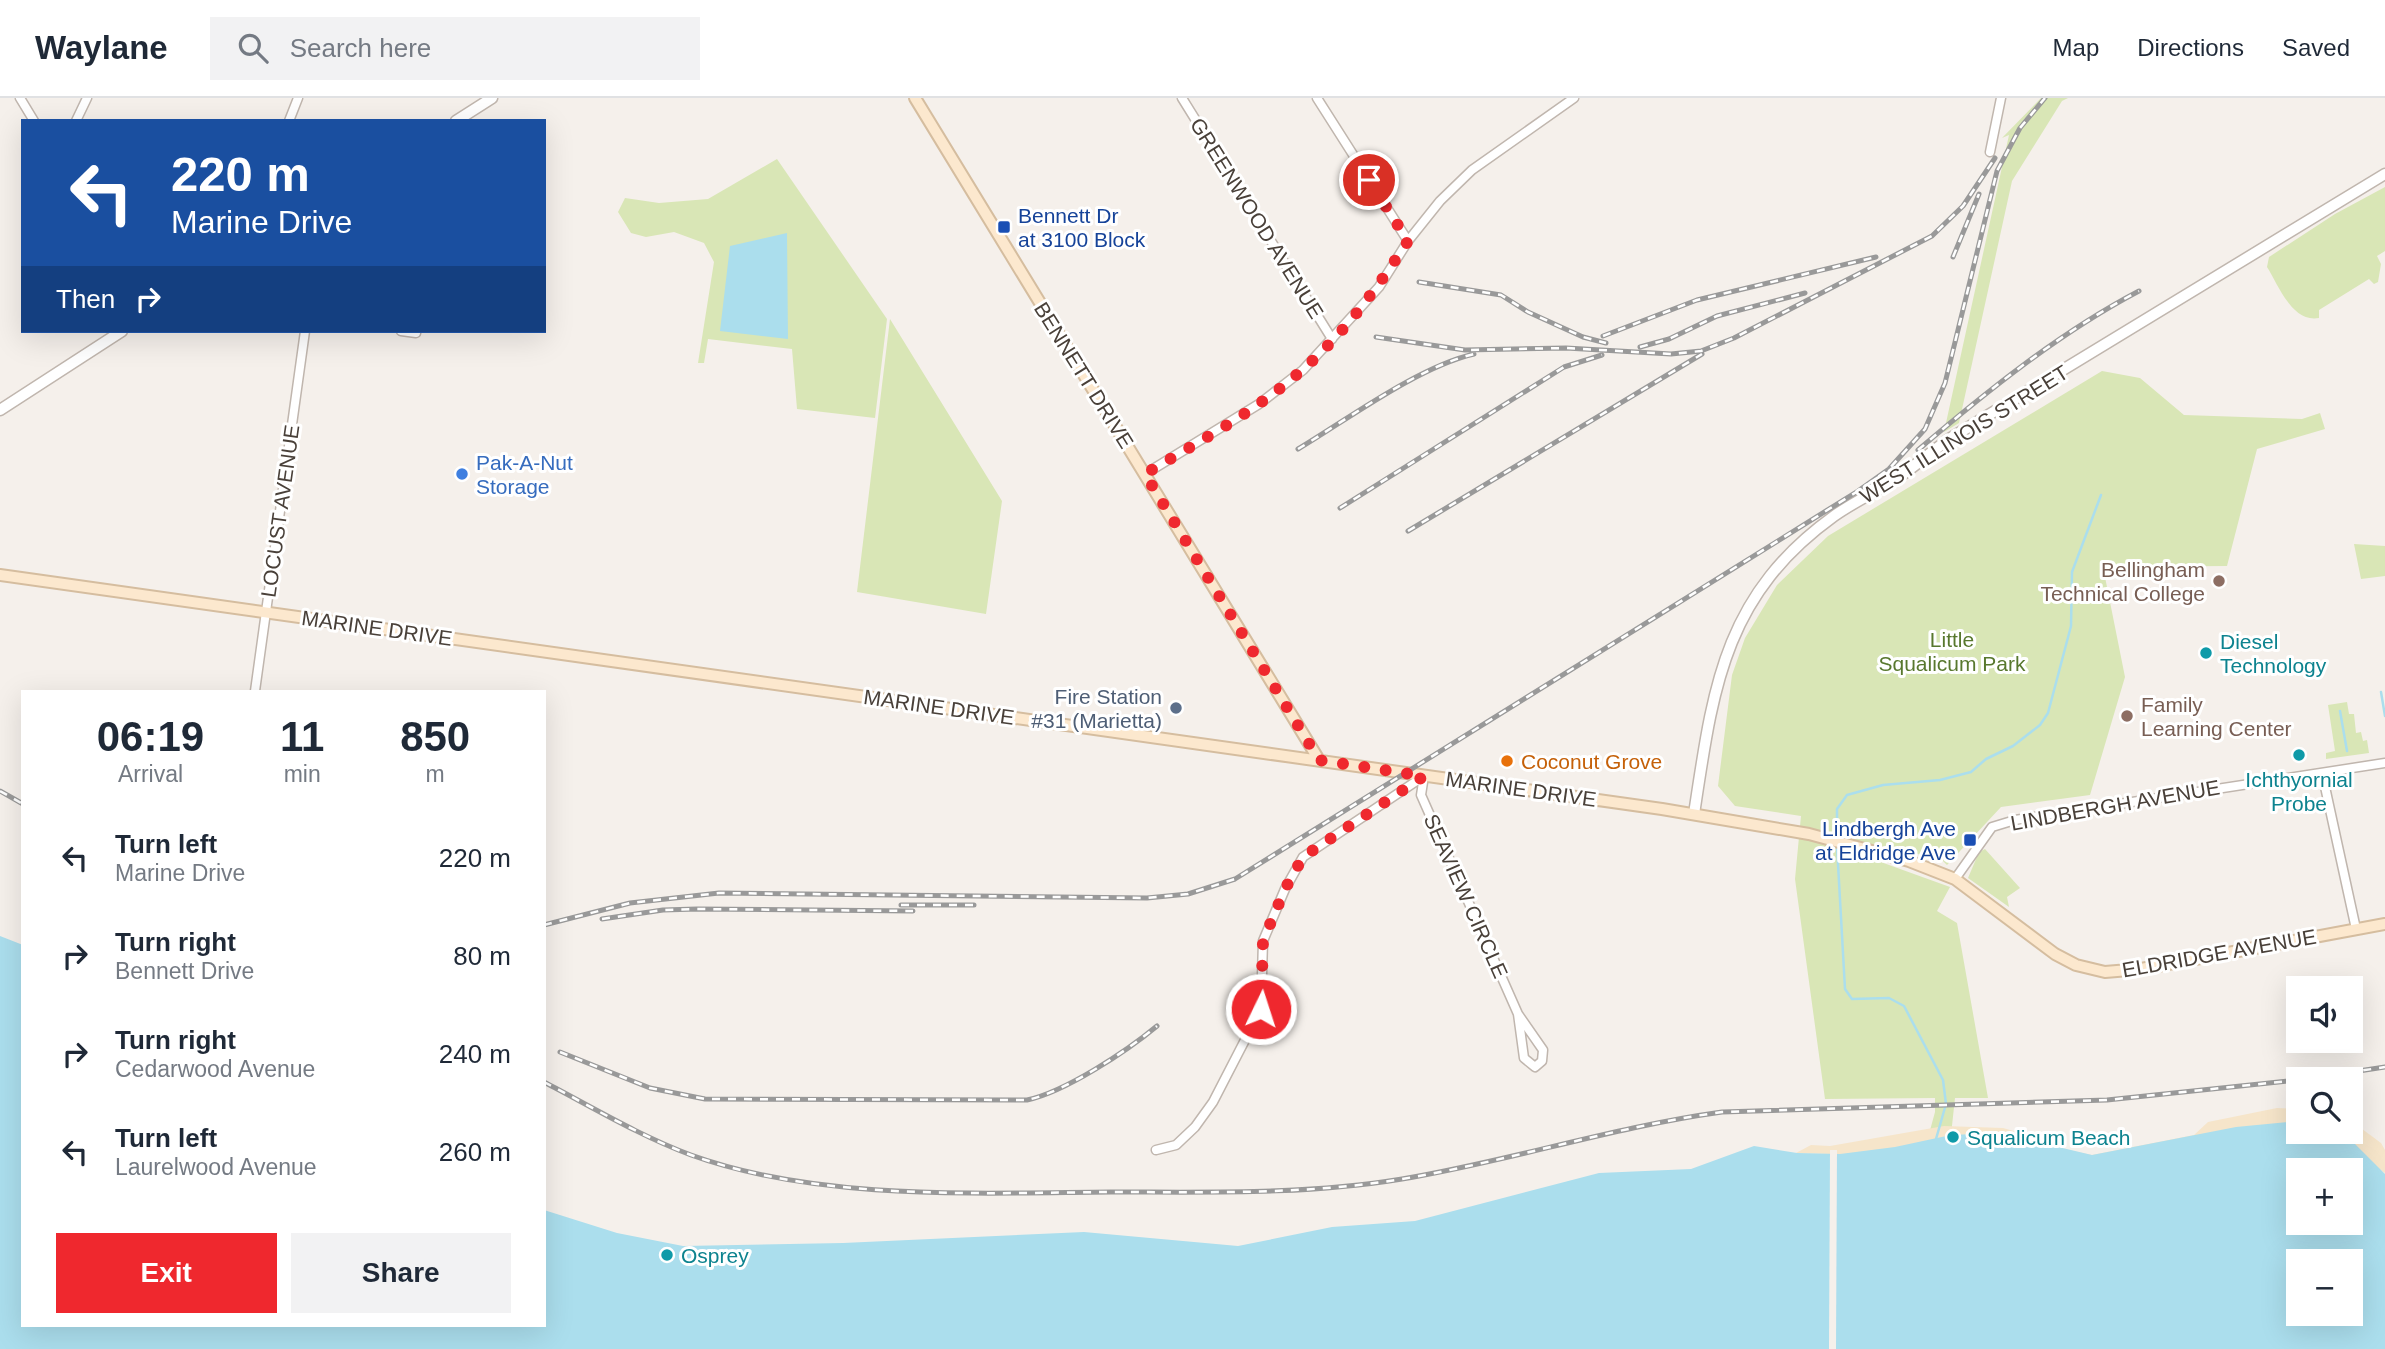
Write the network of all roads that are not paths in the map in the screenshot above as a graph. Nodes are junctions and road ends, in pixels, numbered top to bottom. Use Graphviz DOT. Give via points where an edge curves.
graph roads {
  1 [pos="20,98"];
  2 [pos="86,98"];
  3 [pos="298,98"];
  4 [pos="492,98"];
  5 [pos="915,98"];
  6 [pos="1182,98"];
  7 [pos="1317,98"];
  8 [pos="1574,98"];
  9 [pos="2001,98"];
  10 [pos="33,119"];
  11 [pos="77,119"];
  12 [pos="290,119"];
  13 [pos="459,119"];
  14 [pos="1990,152"];
  15 [pos="2385,174"];
  16 [pos="1408,241"];
  17 [pos="119,333"];
  18 [pos="305,333"];
  19 [pos="1332,339"];
  20 [pos="0,410"];
  21 [pos="1145,474"];
  22 [pos="0,575"];
  23 [pos="265,613"];
  24 [pos="255,690"];
  25 [pos="1319,760"];
  26 [pos="2385,764"];
  27 [pos="2322,773"];
  28 [pos="1424,776"];
  29 [pos="1694,814"];
  30 [pos="1955,879"];
  31 [pos="2385,924"];
  32 [pos="2356,929"];
  33 [pos="1518,1014"];
  34 [pos="1156,1150"];
  1 -- 10 [label="street"];
  2 -- 11 [label="street"];
  3 -- 12 [label="street"];
  4 -- 13 [label="street"];
  5 -- 21 [label="main road, BENNETT DRIVE"];
  6 -- 19 [label="street, GREENWOOD AVENUE"];
  7 -- 16 [label="street"];
  8 -- 16 [label="street" via="1472,170"];
  9 -- 14 [label="street"];
  15 -- 29 [label="street, WEST ILLINOIS STREET" via="1949,439 1804,540 1762,584 1725,654"];
  16 -- 19 [label="street" via="1378,287"];
  17 -- 20 [label="street"];
  18 -- 23 [label="street, LOCUST AVENUE"];
  19 -- 21 [label="street" via="1303,370 1259,404"];
  21 -- 25 [label="main road, BENNETT DRIVE"];
  22 -- 23 [label="main road, MARINE DRIVE"];
  23 -- 24 [label="street, LOCUST AVENUE"];
  23 -- 25 [label="main road, MARINE DRIVE"];
  25 -- 28 [label="main road, MARINE DRIVE"];
  26 -- 27 [label="street, LINDBERGH AVENUE"];
  27 -- 30 [label="street, LINDBERGH AVENUE" via="2015,820 1992,827"];
  27 -- 32 [label="street"];
  28 -- 29 [label="main road, MARINE DRIVE"];
  28 -- 33 [label="street, SEAVIEW CIRCLE" via="1421,794"];
  28 -- 34 [label="street" via="1303,857 1263,941 1261,1009 1213,1102 1195,1127 1176,1145"];
  29 -- 30 [label="main road, MARINE DRIVE" via="1767,826 1909,861"];
  30 -- 32 [label="main road, ELDRIDGE AVENUE" via="2055,954 2105,972"];
  31 -- 32 [label="main road, ELDRIDGE AVENUE"];
  33 -- 33 [label="street, SEAVIEW CIRCLE" via="1543,1050 1542,1061 1535,1067 1524,1058"];
}
